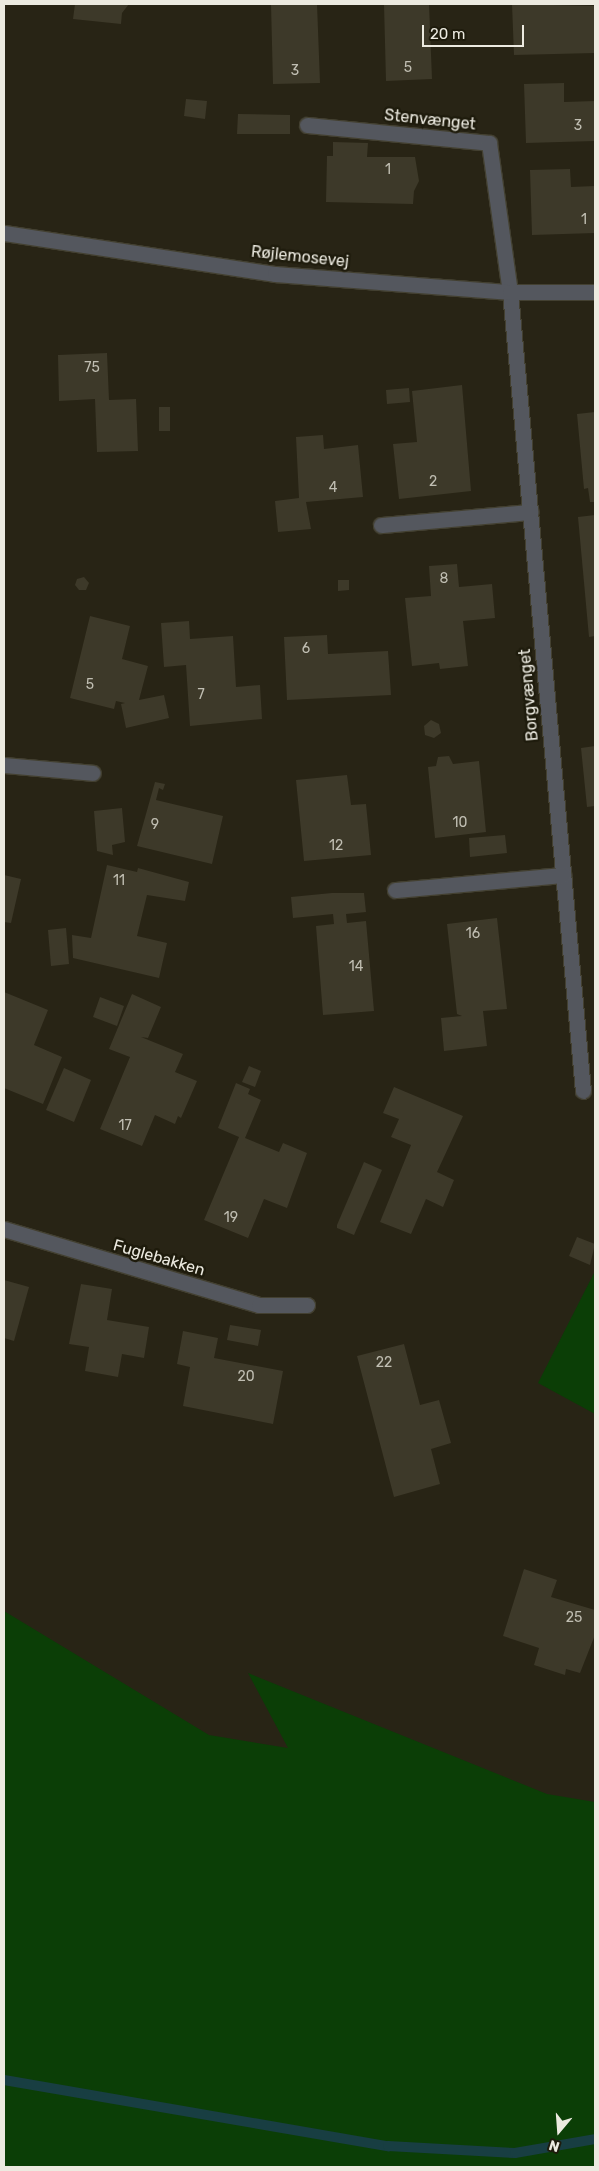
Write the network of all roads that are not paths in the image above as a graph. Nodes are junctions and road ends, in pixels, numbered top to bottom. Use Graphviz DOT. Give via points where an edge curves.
graph roads {
  1 [pos="307,125"];
  2 [pos="4,233"];
  3 [pos="510,292"];
  4 [pos="595,292"];
  5 [pos="530,512"];
  6 [pos="381,526"];
  7 [pos="4,765"];
  8 [pos="93,773"];
  9 [pos="563,875"];
  10 [pos="395,890"];
  11 [pos="583,1091"];
  12 [pos="4,1229"];
  13 [pos="306,1305"];
  1 -- 3 [label="street, Stenvænget" via="489,143"];
  2 -- 3 [label="street, Røjlemosevej" via="275,274"];
  3 -- 4 [label="street, Røjlemosevej"];
  3 -- 5 [label="street, Borgvænget"];
  5 -- 6 [label="street"];
  5 -- 9 [label="street, Borgvænget"];
  7 -- 8 [label="street"];
  9 -- 10 [label="street"];
  9 -- 11 [label="street, Borgvænget"];
  12 -- 13 [label="street, Fuglebakken" via="259,1305"];
}
